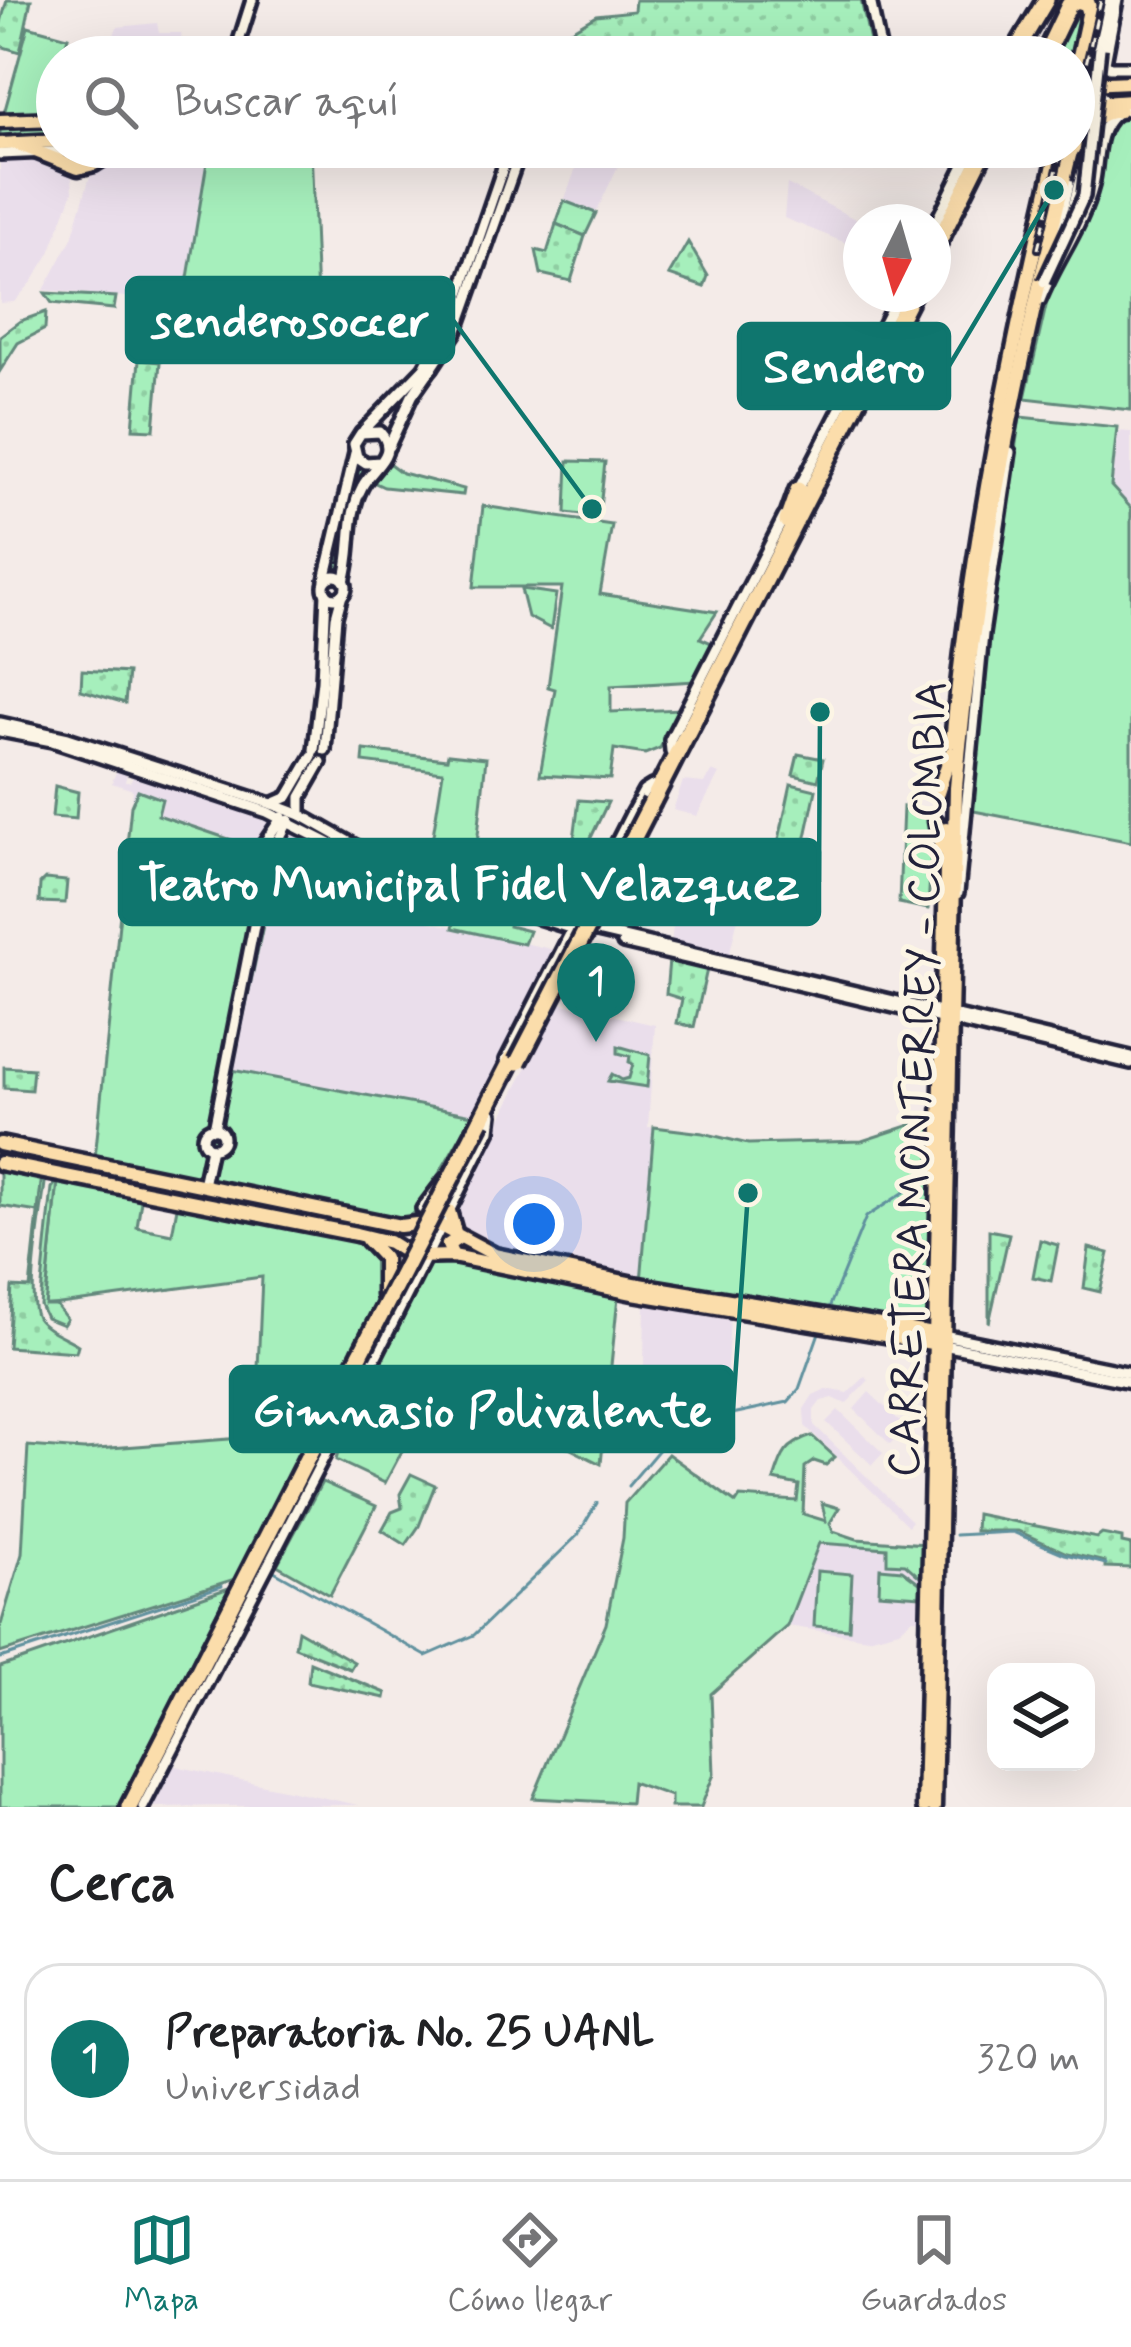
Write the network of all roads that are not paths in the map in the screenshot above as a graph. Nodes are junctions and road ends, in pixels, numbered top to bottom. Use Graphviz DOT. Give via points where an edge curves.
graph roads {
  1 [pos="252,0"];
  2 [pos="867,0"];
  3 [pos="1046,0"];
  4 [pos="1114,0"];
  5 [pos="1065,1"];
  6 [pos="1091,18"];
  7 [pos="241,36"];
  8 [pos="874,36"];
  9 [pos="1025,36"];
  10 [pos="1046,36"];
  11 [pos="1089,36"];
  12 [pos="1093,36"];
  13 [pos="1095,58"];
  14 [pos="1095,89"];
  15 [pos="1095,89"];
  16 [pos="1130,91"];
  17 [pos="1095,94"];
  18 [pos="1095,102"];
  19 [pos="36,120"];
  20 [pos="0,121"];
  21 [pos="36,142"];
  22 [pos="0,143"];
  23 [pos="16,143"];
  24 [pos="36,149"];
  25 [pos="36,152"];
  26 [pos="0,154"];
  27 [pos="1095,162"];
  28 [pos="505,168"];
  29 [pos="513,168"];
  30 [pos="963,168"];
  31 [pos="970,168"];
  32 [pos="974,168"];
  33 [pos="1061,168"];
  34 [pos="1065,168"];
  35 [pos="1065,168"];
  36 [pos="1079,168"];
  37 [pos="1087,168"];
  38 [pos="1094,168"];
  39 [pos="946,204"];
  40 [pos="948,204"];
  41 [pos="493,214"];
  42 [pos="951,224"];
  43 [pos="1052,258"];
  44 [pos="1044,282"];
  45 [pos="1041,296"];
  46 [pos="899,312"];
  47 [pos="900,312"];
  48 [pos="902,312"];
  49 [pos="902,312"];
  50 [pos="898,322"];
  51 [pos="427,369"];
  52 [pos="880,372"];
  53 [pos="1021,381"];
  54 [pos="364,431"];
  55 [pos="389,446"];
  56 [pos="355,453"];
  57 [pos="835,460"];
  58 [pos="380,462"];
  59 [pos="798,490"];
  60 [pos="802,508"];
  61 [pos="784,531"];
  62 [pos="325,580"];
  63 [pos="344,581"];
  64 [pos="326,593"];
  65 [pos="342,595"];
  66 [pos="749,598"];
  67 [pos="728,626"];
  68 [pos="0,727"];
  69 [pos="68,738"];
  70 [pos="52,741"];
  71 [pos="671,751"];
  72 [pos="951,753"];
  73 [pos="318,754"];
  74 [pos="938,794"];
  75 [pos="650,796"];
  76 [pos="272,804"];
  77 [pos="301,815"];
  78 [pos="285,819"];
  79 [pos="936,820"];
  80 [pos="309,826"];
  81 [pos="944,868"];
  82 [pos="932,894"];
  83 [pos="588,900"];
  84 [pos="947,906"];
  85 [pos="604,907"];
  86 [pos="546,917"];
  87 [pos="573,930"];
  88 [pos="589,936"];
  89 [pos="945,1017"];
  90 [pos="1131,1060"];
  91 [pos="511,1069"];
  92 [pos="486,1117"];
  93 [pos="0,1144"];
  94 [pos="0,1163"];
  95 [pos="112,1164"];
  96 [pos="139,1170"];
  97 [pos="109,1183"];
  98 [pos="203,1185"];
  99 [pos="132,1187"];
  100 [pos="426,1211"];
  101 [pos="449,1211"];
  102 [pos="400,1226"];
  103 [pos="442,1226"];
  104 [pos="356,1234"];
  105 [pos="457,1238"];
  106 [pos="389,1242"];
  107 [pos="407,1253"];
  108 [pos="440,1255"];
  109 [pos="398,1271"];
  110 [pos="417,1274"];
  111 [pos="384,1296"];
  112 [pos="934,1311"];
  113 [pos="824,1320"];
  114 [pos="913,1335"];
  115 [pos="938,1339"];
  116 [pos="363,1359"];
  117 [pos="932,1365"];
  118 [pos="1131,1378"];
  119 [pos="356,1395"];
  120 [pos="200,1663"];
  121 [pos="200,1690"];
  122 [pos="133,1807"];
  123 [pos="924,1807"];
  124 [pos="934,1807"];
  1 -- 7 [label="street"];
  2 -- 8 [label="street"];
  3 -- 9 [label="highway"];
  4 -- 13 [label="street"];
  4 -- 17 [label="street, bridge"];
  5 -- 6 [label="highway" via="1082,1"];
  5 -- 10 [label="highway"];
  6 -- 11 [label="highway"];
  6 -- 12 [label="street"];
  14 -- 16 [label="main road"];
  15 -- 16 [label="street"];
  16 -- 18 [label="main road" via="1103,113"];
  16 -- 27 [label="street" via="1102,128"];
  19 -- 20 [label="main road"];
  21 -- 23 [label="main road"];
  22 -- 23 [label="main road"];
  23 -- 24 [label="main road"];
  25 -- 26 [label="street"];
  28 -- 41 [label="street"];
  29 -- 41 [label="street"];
  30 -- 39 [label="street"];
  31 -- 40 [label="highway"];
  32 -- 42 [label="street"];
  33 -- 72 [label="main road, CARRETERA MONTERREY - COLOMBIA" via="1040,224 999,411"];
  34 -- 53 [label="main road, CARRETERA MONTERREY - COLOMBIA"];
  35 -- 43 [label="street"];
  36 -- 43 [label="street" via="1076,202"];
  37 -- 44 [label="street, bridge" via="1084,196"];
  38 -- 45 [label="street" via="1084,215"];
  41 -- 51 [label="street" via="466,293"];
  43 -- 44 [label="street"];
  44 -- 45 [label="street"];
  45 -- 53 [label="street"];
  46 -- 59 [label="street"];
  47 -- 61 [label="highway"];
  48 -- 50 [label="highway"];
  49 -- 52 [label="street"];
  50 -- 52 [label="highway"];
  50 -- 60 [label="highway"];
  51 -- 54 [label="street"];
  51 -- 55 [label="street"];
  52 -- 57 [label="street"];
  53 -- 84 [label="main road, CARRETERA MONTERREY - COLOMBIA" via="956,788"];
  54 -- 55 [label="street" via="380,432"];
  54 -- 56 [label="street"];
  55 -- 58 [label="street"];
  56 -- 58 [label="street"];
  56 -- 62 [label="street"];
  57 -- 60 [label="highway"];
  57 -- 85 [label="street"];
  58 -- 63 [label="street" via="358,496"];
  59 -- 61 [label="highway"];
  59 -- 67 [label="street"];
  60 -- 75 [label="highway"];
  61 -- 66 [label="highway"];
  62 -- 63 [label="street"];
  62 -- 64 [label="street"];
  63 -- 65 [label="street"];
  64 -- 65 [label="street"];
  64 -- 73 [label="street"];
  65 -- 73 [label="street"];
  66 -- 67 [label="highway"];
  66 -- 71 [label="highway"];
  67 -- 71 [label="street"];
  68 -- 69 [label="street"];
  68 -- 70 [label="street"];
  69 -- 70 [label="street"];
  69 -- 76 [label="street"];
  70 -- 78 [label="street"];
  71 -- 75 [label="highway"];
  72 -- 74 [label="main road"];
  72 -- 81 [label="main road, CARRETERA MONTERREY - COLOMBIA"];
  73 -- 76 [label="street" via="291,793"];
  73 -- 77 [label="street"];
  75 -- 83 [label="street" via="644,790"];
  75 -- 91 [label="highway, bridge"];
  76 -- 77 [label="street"];
  77 -- 80 [label="street"];
  78 -- 80 [label="street"];
  78 -- 98 [label="street" via="261,848 268,855 214,1129 203,1137 211,1148"];
  79 -- 81 [label="main road"];
  80 -- 86 [label="street" via="387,867"];
  81 -- 84 [label="main road, CARRETERA MONTERREY - COLOMBIA"];
  82 -- 84 [label="main road"];
  83 -- 85 [label="street"];
  83 -- 87 [label="street"];
  84 -- 89 [label="main road, CARRETERA MONTERREY - COLOMBIA"];
  85 -- 88 [label="street"];
  86 -- 87 [label="street"];
  86 -- 87 [label="street"];
  87 -- 88 [label="street"];
  87 -- 88 [label="street"];
  87 -- 91 [label="street" via="506,1058"];
  88 -- 89 [label="street"];
  88 -- 91 [label="street" via="523,1066"];
  89 -- 90 [label="street"];
  89 -- 112 [label="main road, CARRETERA MONTERREY - COLOMBIA"];
  89 -- 115 [label="main road, CARRETERA MONTERREY - COLOMBIA" via="951,1159"];
  91 -- 92 [label="highway"];
  92 -- 100 [label="street" via="476,1118"];
  92 -- 101 [label="street" via="490,1130"];
  92 -- 116 [label="highway, bridge"];
  93 -- 95 [label="main road"];
  94 -- 97 [label="main road"];
  95 -- 96 [label="main road"];
  95 -- 97 [label="main road" via="120,1176"];
  96 -- 98 [label="main road"];
  96 -- 99 [label="main road" via="128,1176"];
  97 -- 99 [label="main road"];
  98 -- 102 [label="main road"];
  99 -- 104 [label="main road"];
  100 -- 101 [label="street"];
  100 -- 102 [label="main road"];
  100 -- 103 [label="main road"];
  100 -- 107 [label="street"];
  101 -- 103 [label="street"];
  101 -- 105 [label="main road"];
  102 -- 106 [label="main road" via="406,1238"];
  103 -- 105 [label="main road"];
  103 -- 108 [label="street"];
  104 -- 106 [label="main road"];
  104 -- 111 [label="main road" via="384,1258"];
  105 -- 108 [label="main road"];
  105 -- 113 [label="main road" via="564,1270"];
  106 -- 107 [label="main road"];
  107 -- 108 [label="main road"];
  107 -- 109 [label="street"];
  108 -- 110 [label="main road"];
  108 -- 113 [label="main road"];
  109 -- 110 [label="street"];
  109 -- 111 [label="street"];
  110 -- 119 [label="street"];
  111 -- 120 [label="street"];
  112 -- 114 [label="main road"];
  112 -- 115 [label="main road, CARRETERA MONTERREY - COLOMBIA"];
  113 -- 114 [label="main road"];
  114 -- 115 [label="main road"];
  114 -- 117 [label="main road"];
  115 -- 117 [label="main road, CARRETERA MONTERREY - COLOMBIA"];
  115 -- 118 [label="street"];
  115 -- 124 [label="main road, CARRETERA MONTERREY - COLOMBIA"];
  116 -- 119 [label="highway"];
  116 -- 120 [label="highway"];
  116 -- 121 [label="highway"];
  117 -- 123 [label="main road, CARRETERA MONTERREY - COLOMBIA"];
  119 -- 121 [label="street"];
  120 -- 122 [label="highway"];
  121 -- 122 [label="highway"];
}
